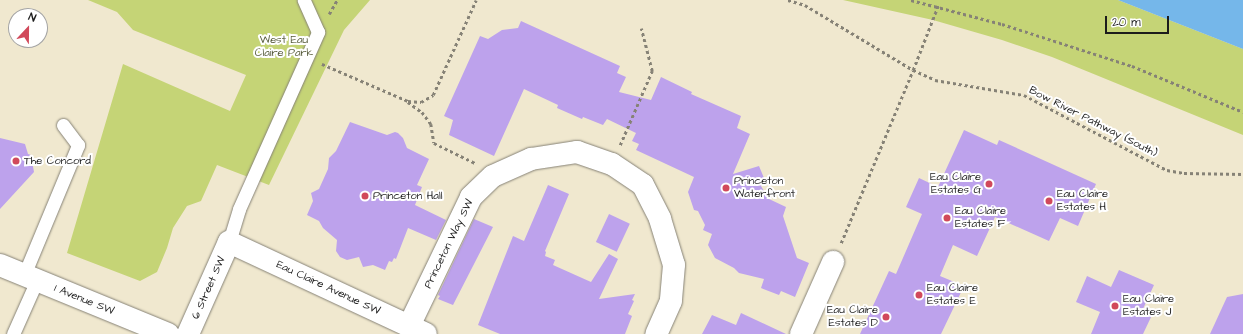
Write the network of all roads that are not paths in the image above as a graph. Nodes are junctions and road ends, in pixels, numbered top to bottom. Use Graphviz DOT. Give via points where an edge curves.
graph roads {
  1 [pos="304,0"];
  2 [pos="63,125"];
  3 [pos="229,242"];
  4 [pos="833,262"];
  5 [pos="0,265"];
  6 [pos="30,277"];
  7 [pos="417,330"];
  8 [pos="13,334"];
  9 [pos="168,334"];
  10 [pos="188,334"];
  11 [pos="656,334"];
  12 [pos="801,334"];
  1 -- 3 [label="lane" via="318,32 239,209"];
  2 -- 6 [label="lane" via="78,145"];
  3 -- 7 [label="street, Eau Claire Avenue SW"];
  3 -- 10 [label="street, 6 Street SW"];
  4 -- 12 [label="street"];
  5 -- 6 [label="street, 1 Avenue SW"];
  6 -- 8 [label="lane"];
  6 -- 9 [label="street, 1 Avenue SW"];
  7 -- 11 [label="street, Princeton Way SW" via="471,197 493,176 531,159 577,152 612,164 643,185 660,220 674,265 671,302"];
}
